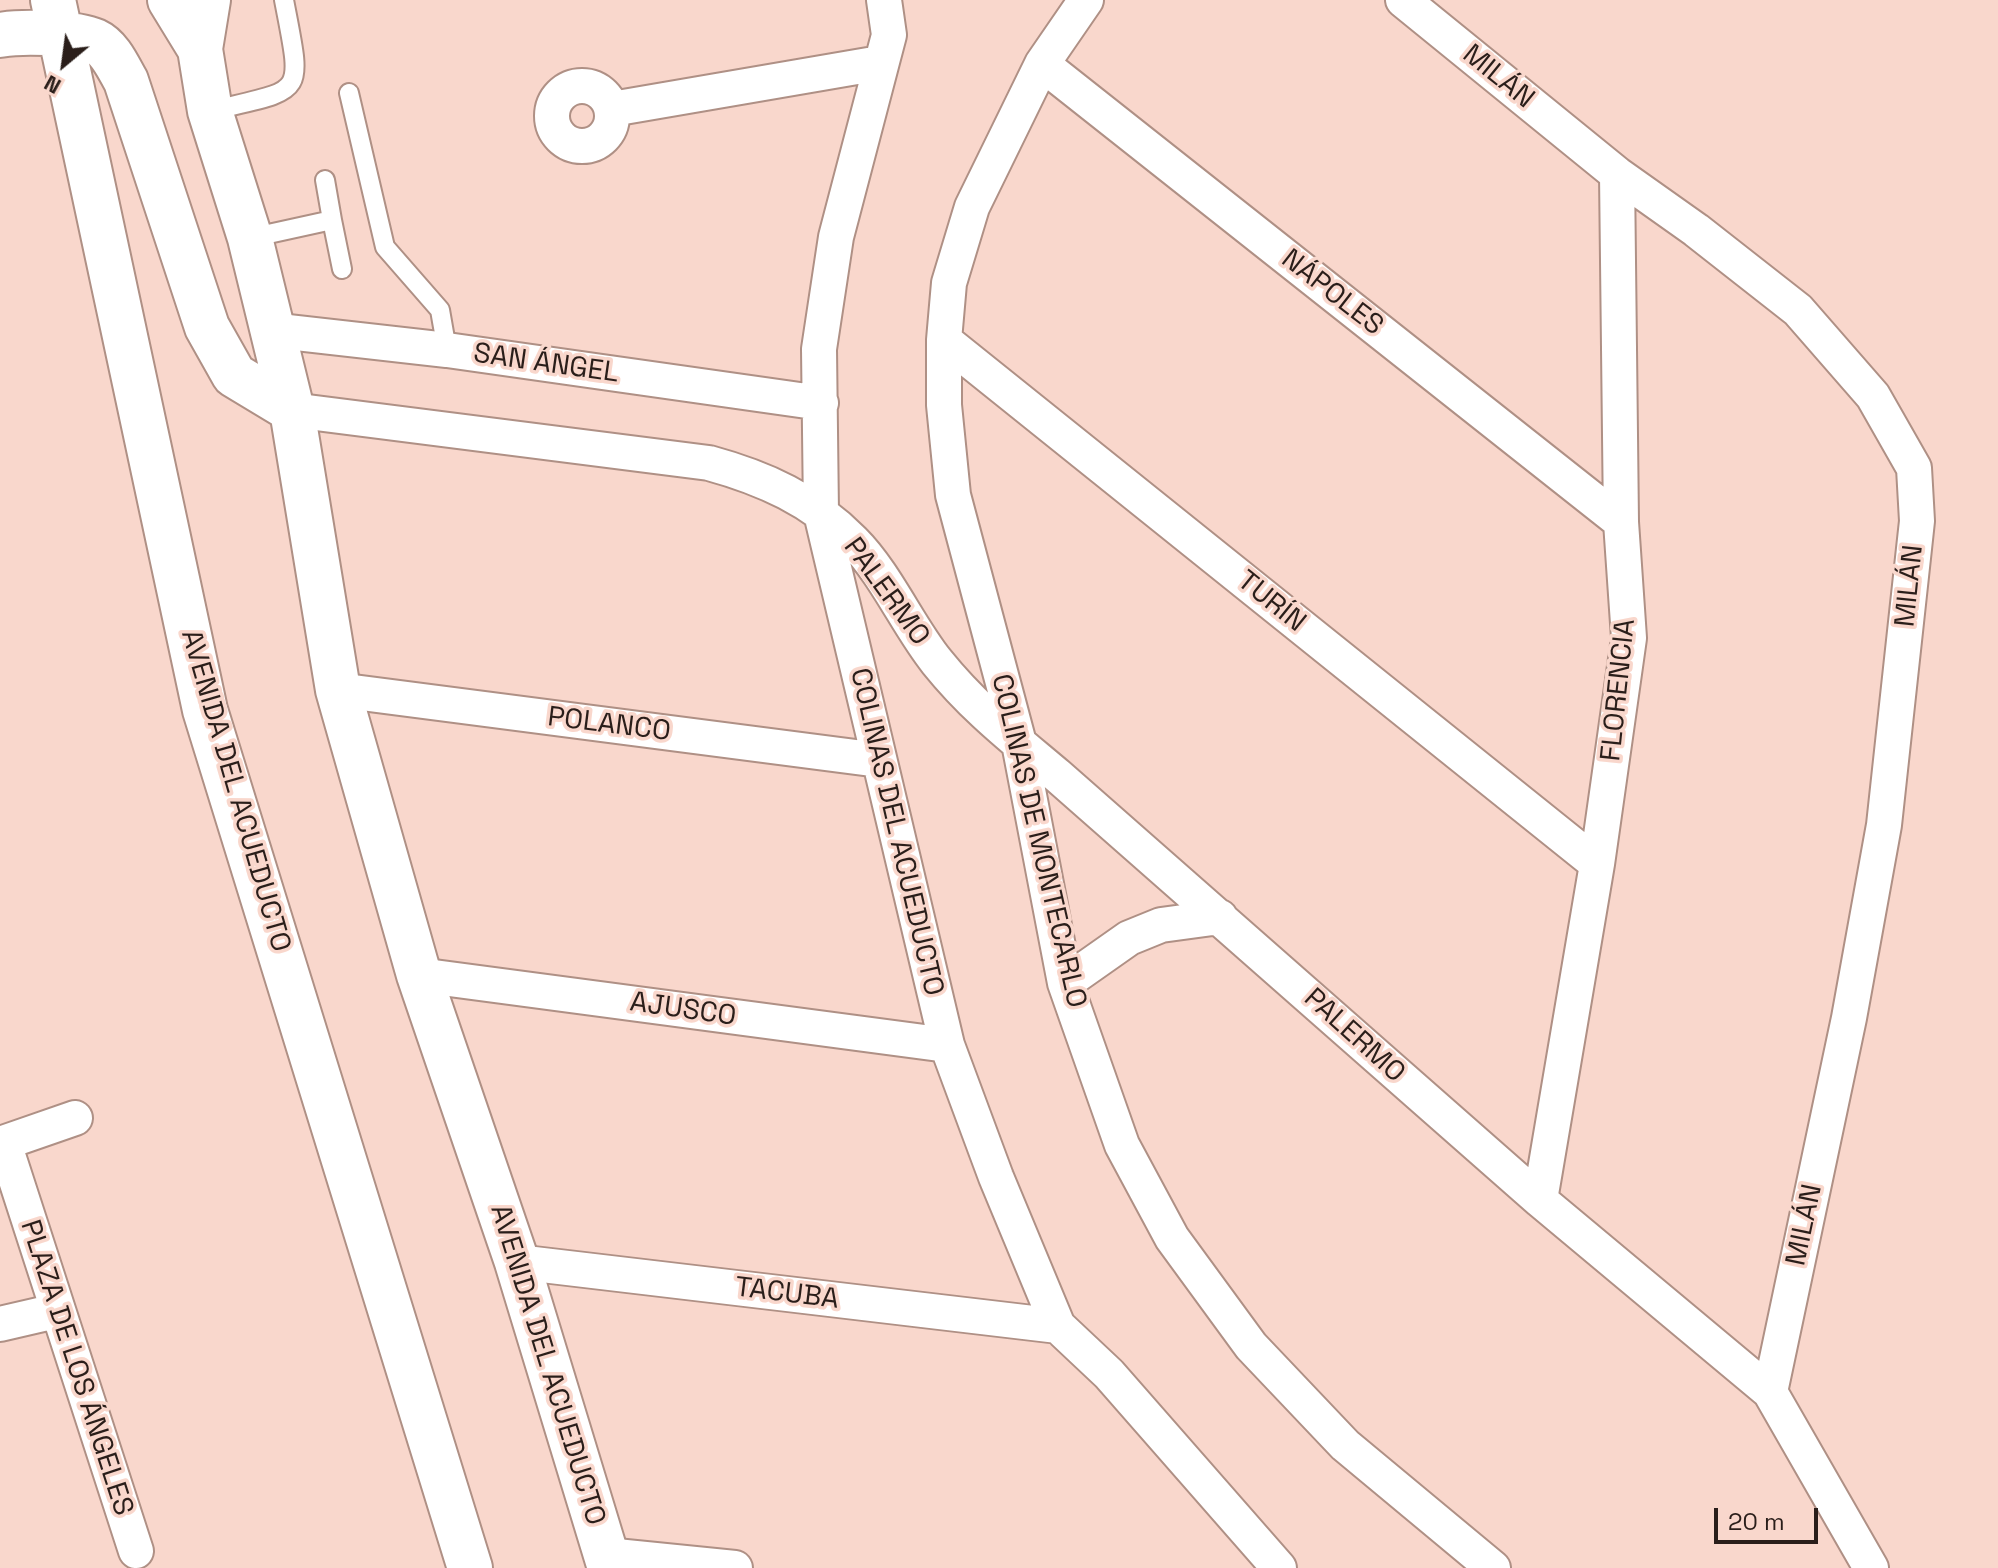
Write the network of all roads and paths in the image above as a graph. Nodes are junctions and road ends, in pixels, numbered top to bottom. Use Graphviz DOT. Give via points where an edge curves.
graph roads {
  1 [pos="284,0"];
  2 [pos="884,0"];
  3 [pos="1086,0"];
  4 [pos="1403,0"];
  5 [pos="182,1"];
  6 [pos="56,18"];
  7 [pos="0,35"];
  8 [pos="880,63"];
  9 [pos="1042,64"];
  10 [pos="349,93"];
  11 [pos="612,109"];
  12 [pos="210,111"];
  13 [pos="1617,174"];
  14 [pos="325,180"];
  15 [pos="332,220"];
  16 [pos="250,238"];
  17 [pos="342,269"];
  18 [pos="270,330"];
  19 [pos="944,340"];
  20 [pos="447,350"];
  21 [pos="821,403"];
  22 [pos="292,410"];
  23 [pos="821,513"];
  24 [pos="1621,522"];
  25 [pos="338,690"];
  26 [pos="1019,743"];
  27 [pos="879,760"];
  28 [pos="1597,864"];
  29 [pos="1220,917"];
  30 [pos="419,975"];
  31 [pos="1065,983"];
  32 [pos="947,1045"];
  33 [pos="75,1118"];
  34 [pos="2,1144"];
  35 [pos="1540,1200"];
  36 [pos="517,1262"];
  37 [pos="56,1311"];
  38 [pos="0,1324"];
  39 [pos="1058,1326"];
  40 [pos="1770,1392"];
  41 [pos="136,1551"];
  42 [pos="608,1561"];
  43 [pos="470,1568"];
  44 [pos="735,1568"];
  45 [pos="1279,1568"];
  46 [pos="1493,1568"];
  47 [pos="1871,1568"];
  1 -- 12 [label="lane" via="297,65 294,82 285,93"];
  2 -- 8 [label="street, COLINAS DEL ACUEDUCTO" via="889,35"];
  3 -- 9 [label="street, COLINAS DE MONTECARLO"];
  4 -- 13 [label="street, MILÁN"];
  5 -- 12 [label="street, AVENIDA DEL ACUEDUCTO" via="200,49"];
  6 -- 7 [label="street"];
  6 -- 22 [label="street" via="111,55 126,81 207,327 234,375"];
  6 -- 43 [label="street, AVENIDA DEL ACUEDUCTO" via="205,710"];
  8 -- 11 [label="street"];
  8 -- 21 [label="street, COLINAS DEL ACUEDUCTO" via="836,237 819,349"];
  9 -- 19 [label="street, COLINAS DE MONTECARLO" via="972,207 949,283"];
  9 -- 24 [label="street, NÁPOLES"];
  10 -- 20 [label="lane" via="385,247 440,310"];
  12 -- 16 [label="street, AVENIDA DEL ACUEDUCTO"];
  13 -- 24 [label="street, FLORENCIA"];
  13 -- 40 [label="street, MILÁN" via="1798,310 1873,396 1914,468 1917,489 1884,825"];
  14 -- 15 [label="lane"];
  15 -- 16 [label="lane"];
  15 -- 17 [label="lane"];
  16 -- 18 [label="street, AVENIDA DEL ACUEDUCTO"];
  18 -- 20 [label="street, SAN ÁNGEL"];
  18 -- 22 [label="street, AVENIDA DEL ACUEDUCTO"];
  19 -- 26 [label="street, COLINAS DE MONTECARLO" via="953,495"];
  19 -- 28 [label="street, TURÍN"];
  20 -- 21 [label="street, SAN ÁNGEL"];
  21 -- 23 [label="street, COLINAS DEL ACUEDUCTO"];
  22 -- 23 [label="street" via="709,463 787,490"];
  22 -- 25 [label="street, AVENIDA DEL ACUEDUCTO"];
  23 -- 26 [label="street, PALERMO" via="855,542 935,660 980,713"];
  23 -- 27 [label="street, COLINAS DEL ACUEDUCTO"];
  24 -- 28 [label="street, FLORENCIA" via="1629,638"];
  25 -- 27 [label="street, POLANCO"];
  25 -- 30 [label="street, AVENIDA DEL ACUEDUCTO"];
  26 -- 29 [label="street, PALERMO"];
  26 -- 31 [label="street, COLINAS DE MONTECARLO"];
  27 -- 32 [label="street, COLINAS DEL ACUEDUCTO"];
  28 -- 35 [label="street, FLORENCIA"];
  29 -- 31 [label="street" via="1161,925 1129,938"];
  29 -- 35 [label="street, PALERMO"];
  30 -- 32 [label="street, AJUSCO"];
  30 -- 36 [label="street, AVENIDA DEL ACUEDUCTO"];
  31 -- 46 [label="street, COLINAS DE MONTECARLO" via="1122,1145 1172,1238 1251,1346 1345,1445"];
  32 -- 39 [label="street, COLINAS DEL ACUEDUCTO"];
  33 -- 34 [label="street"];
  34 -- 37 [label="street, PLAZA DE LOS ÁNGELES"];
  35 -- 40 [label="street, PALERMO"];
  36 -- 39 [label="street, TACUBA"];
  36 -- 42 [label="street, AVENIDA DEL ACUEDUCTO"];
  37 -- 38 [label="street"];
  37 -- 41 [label="street, PLAZA DE LOS ÁNGELES"];
  39 -- 45 [label="street, COLINAS DEL ACUEDUCTO" via="1109,1374"];
  40 -- 47 [label="street, PALERMO"];
  42 -- 44 [label="street"];
}
